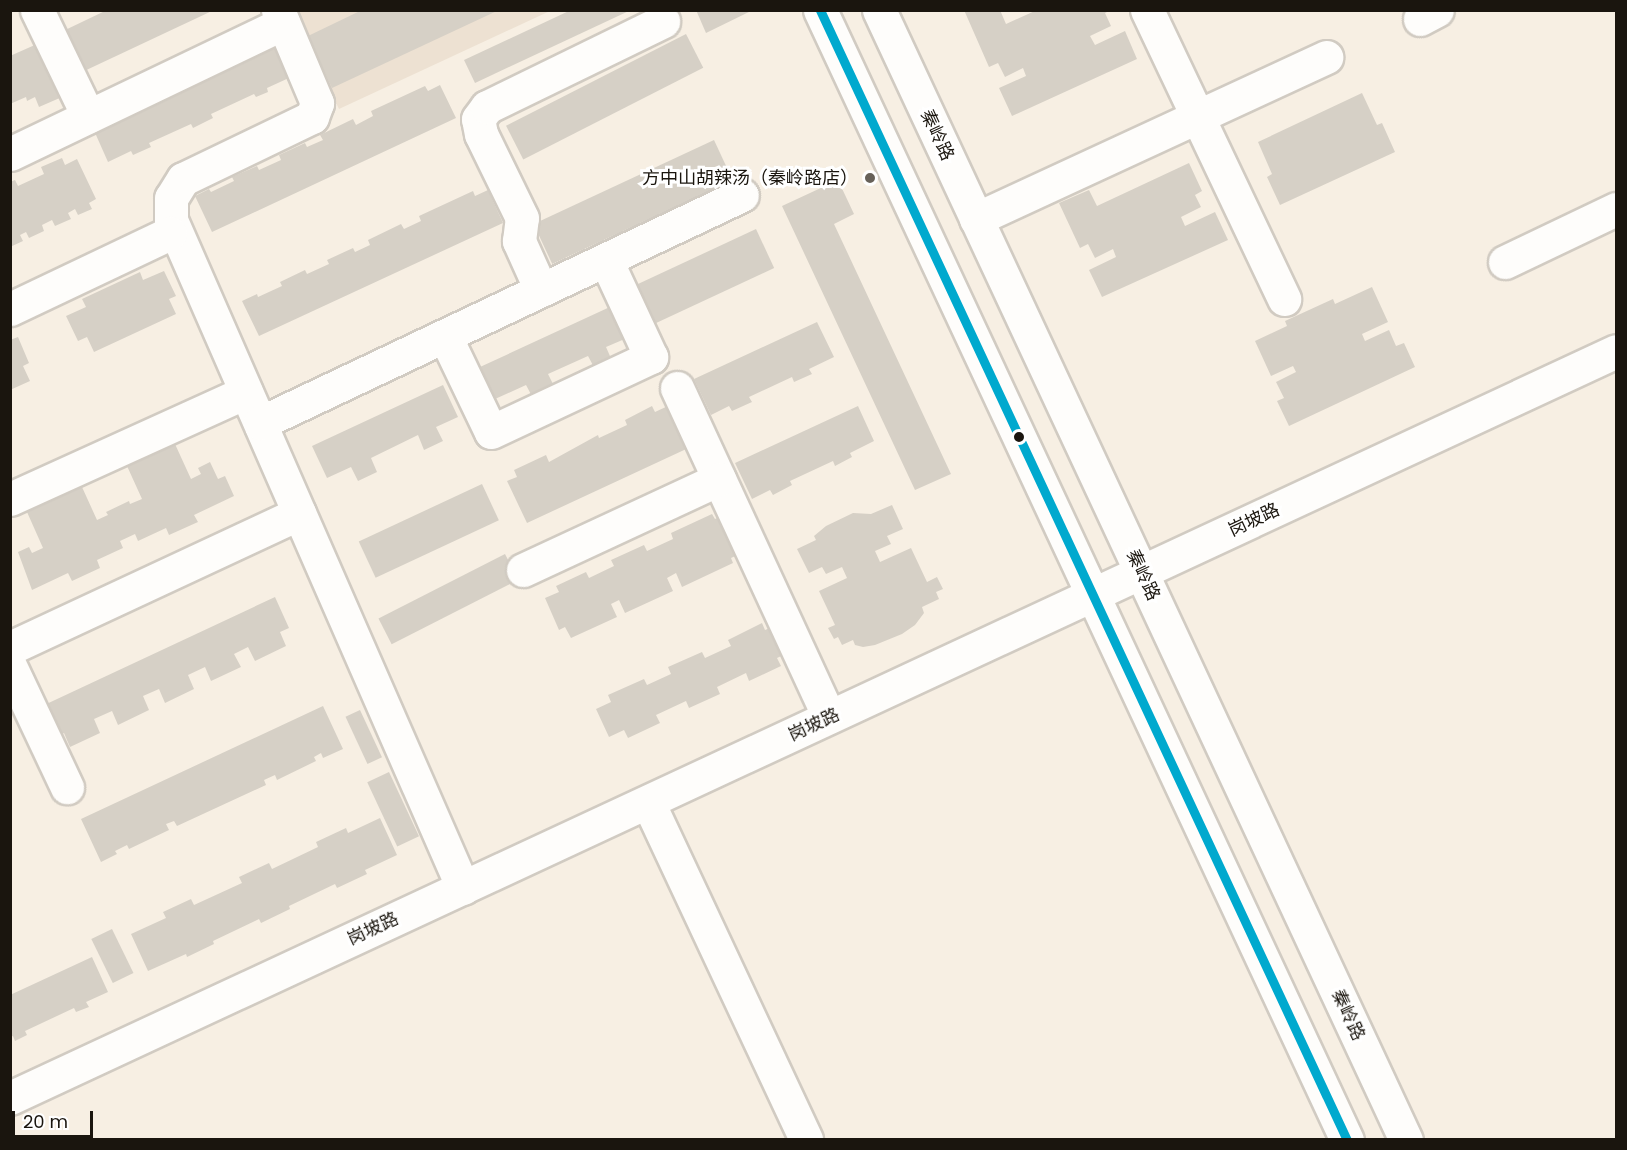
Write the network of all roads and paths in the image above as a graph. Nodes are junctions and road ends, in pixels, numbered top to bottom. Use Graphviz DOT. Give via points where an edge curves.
graph roads {
  1 [pos="37,10"];
  2 [pos="820,10"];
  3 [pos="879,10"];
  4 [pos="1147,10"];
  5 [pos="281,17"];
  6 [pos="663,21"];
  7 [pos="1326,57"];
  8 [pos="88,117"];
  9 [pos="1198,117"];
  10 [pos="10,154"];
  11 [pos="742,195"];
  12 [pos="1617,209"];
  13 [pos="976,219"];
  14 [pos="170,233"];
  15 [pos="606,260"];
  16 [pos="1505,262"];
  17 [pos="542,290"];
  18 [pos="1284,298"];
  19 [pos="10,309"];
  20 [pos="445,336"];
  21 [pos="1617,351"];
  22 [pos="677,388"];
  23 [pos="246,392"];
  24 [pos="260,423"];
  25 [pos="719,479"];
  26 [pos="10,499"];
  27 [pos="299,513"];
  28 [pos="523,570"];
  29 [pos="1141,572"];
  30 [pos="1093,595"];
  31 [pos="10,648"];
  32 [pos="10,666"];
  33 [pos="829,717"];
  34 [pos="67,787"];
  35 [pos="648,802"];
  36 [pos="463,888"];
  37 [pos="10,1098"];
  38 [pos="806,1140"];
  39 [pos="1347,1140"];
  40 [pos="1406,1140"];
  1 -- 8 [label="main road"];
  2 -- 30 [label="main road"];
  3 -- 13 [label="main road, 秦岭路"];
  4 -- 9 [label="main road"];
  5 -- 8 [label="main road"];
  5 -- 23 [label="main road" via="317,103 312,117 183,179 170,205 171,220"];
  6 -- 17 [label="main road" via="487,107 478,119 481,134 522,218 519,241"];
  7 -- 9 [label="main road"];
  8 -- 10 [label="main road"];
  9 -- 13 [label="main road"];
  9 -- 18 [label="main road"];
  11 -- 15 [label="main road"];
  12 -- 16 [label="main road"];
  13 -- 29 [label="main road, 秦岭路"];
  14 -- 19 [label="main road"];
  15 -- 17 [label="main road"];
  15 -- 20 [label="main road" via="651,357 491,432"];
  17 -- 20 [label="main road"];
  20 -- 24 [label="main road"];
  21 -- 29 [label="main road, 岗坡路"];
  22 -- 25 [label="main road"];
  23 -- 24 [label="main road"];
  23 -- 26 [label="main road"];
  24 -- 27 [label="main road"];
  25 -- 28 [label="main road"];
  25 -- 33 [label="main road"];
  27 -- 31 [label="main road"];
  27 -- 36 [label="main road"];
  29 -- 30 [label="main road, 岗坡路"];
  29 -- 40 [label="main road, 秦岭路"];
  30 -- 33 [label="main road, 岗坡路"];
  30 -- 39 [label="main road"];
  32 -- 34 [label="main road"];
  33 -- 35 [label="main road, 岗坡路"];
  35 -- 36 [label="main road, 岗坡路"];
  35 -- 38 [label="main road"];
  36 -- 37 [label="main road, 岗坡路"];
}
